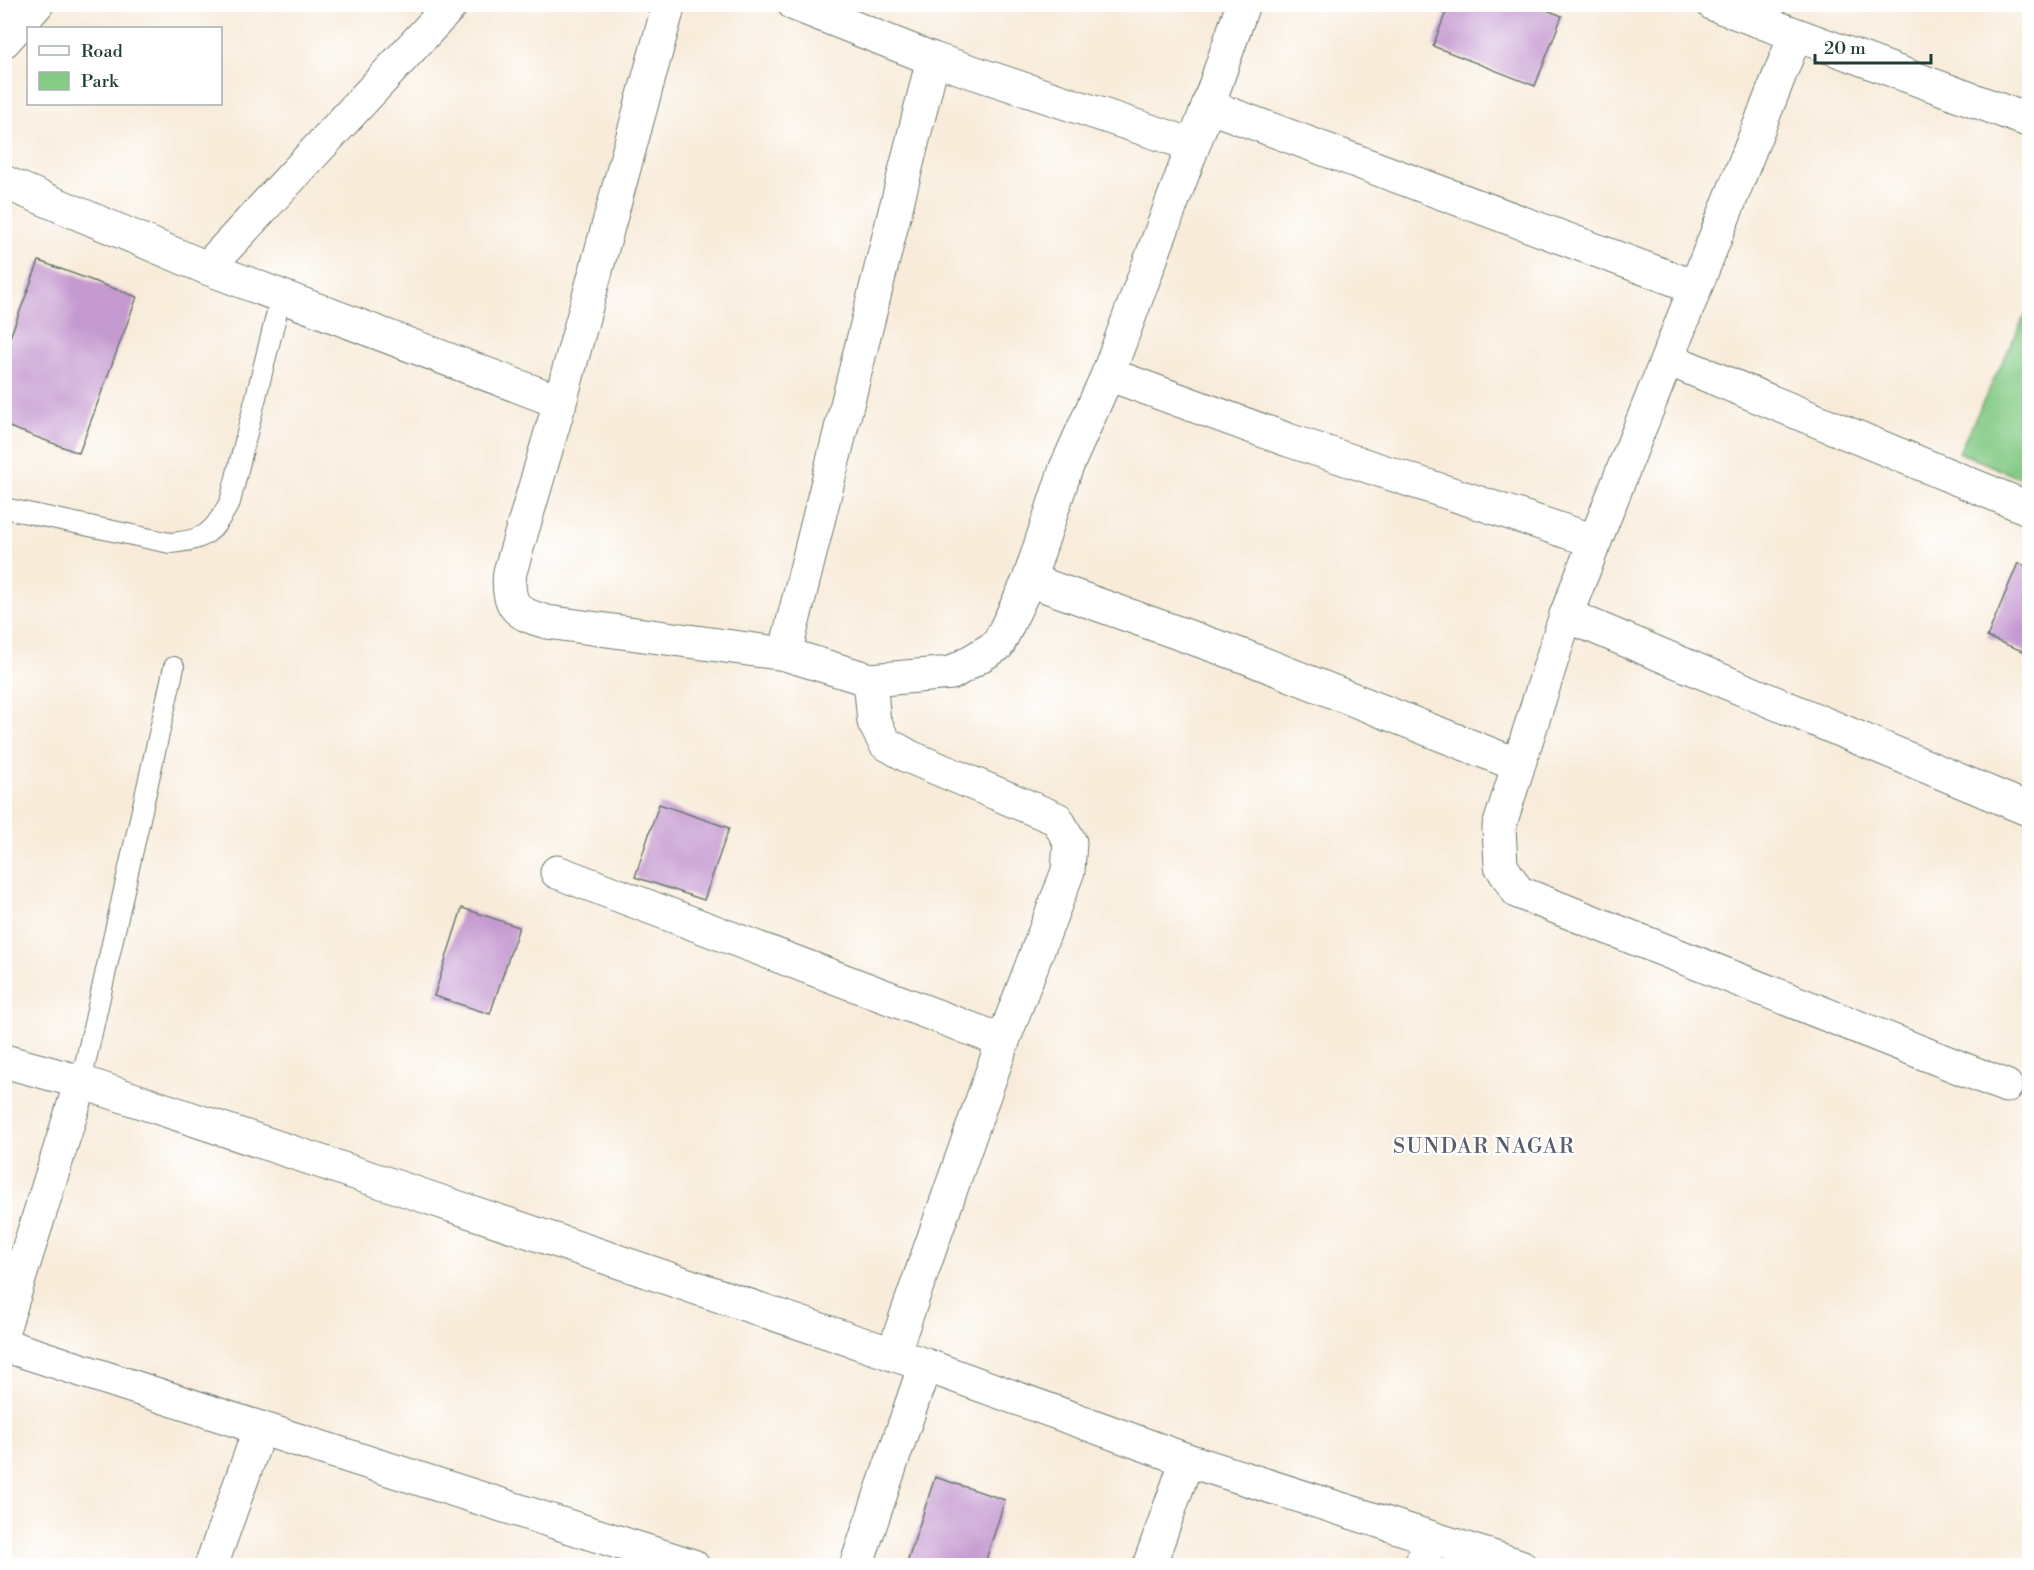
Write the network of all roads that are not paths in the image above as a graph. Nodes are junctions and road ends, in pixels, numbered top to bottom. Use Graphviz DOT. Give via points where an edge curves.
graph roads {
  1 [pos="37,4"];
  2 [pos="452,4"];
  3 [pos="669,4"];
  4 [pos="794,4"];
  5 [pos="1243,4"];
  6 [pos="1713,4"];
  7 [pos="1795,36"];
  8 [pos="4,41"];
  9 [pos="933,59"];
  10 [pos="1208,106"];
  11 [pos="2030,121"];
  12 [pos="1192,145"];
  13 [pos="4,182"];
  14 [pos="207,268"];
  15 [pos="1695,287"];
  16 [pos="281,296"];
  17 [pos="1668,359"];
  18 [pos="1108,374"];
  19 [pos="560,402"];
  20 [pos="4,508"];
  21 [pos="2030,509"];
  22 [pos="1595,541"];
  23 [pos="1029,580"];
  24 [pos="1566,615"];
  25 [pos="785,654"];
  26 [pos="174,667"];
  27 [pos="870,680"];
  28 [pos="1518,765"];
  29 [pos="2030,810"];
  30 [pos="557,872"];
  31 [pos="1003,1041"];
  32 [pos="4,1061"];
  33 [pos="81,1082"];
  34 [pos="2006,1086"];
  35 [pos="4,1327"];
  36 [pos="4,1345"];
  37 [pos="893,1354"];
  38 [pos="925,1365"];
  39 [pos="260,1428"];
  40 [pos="1187,1460"];
  41 [pos="1426,1551"];
  42 [pos="211,1566"];
  43 [pos="693,1566"];
  44 [pos="856,1566"];
  45 [pos="1149,1566"];
  46 [pos="1520,1566"];
  1 -- 8 [label="street"];
  2 -- 14 [label="street"];
  3 -- 19 [label="street"];
  4 -- 9 [label="street"];
  5 -- 10 [label="street"];
  6 -- 7 [label="street"];
  7 -- 11 [label="street"];
  7 -- 15 [label="street"];
  9 -- 12 [label="street"];
  9 -- 25 [label="street"];
  10 -- 12 [label="street"];
  10 -- 15 [label="street"];
  12 -- 18 [label="street"];
  13 -- 14 [label="street"];
  14 -- 16 [label="street"];
  15 -- 17 [label="street"];
  16 -- 19 [label="street"];
  16 -- 20 [label="lane" via="230,502 214,530 191,541 170,543"];
  17 -- 21 [label="street"];
  17 -- 22 [label="street"];
  18 -- 22 [label="street" via="1288,440"];
  18 -- 23 [label="street" via="1066,468"];
  19 -- 25 [label="street" via="510,572 508,591 515,606 527,617 547,622"];
  22 -- 24 [label="street"];
  23 -- 27 [label="street" via="998,645 952,673"];
  23 -- 28 [label="street" via="1246,657"];
  24 -- 28 [label="street"];
  24 -- 29 [label="street"];
  25 -- 27 [label="street"];
  26 -- 33 [label="lane"];
  27 -- 31 [label="street" via="874,722 885,743 1057,819 1070,842 1068,871"];
  28 -- 34 [label="street" via="1499,827 1502,866 1518,892"];
  30 -- 31 [label="street"];
  31 -- 37 [label="street"];
  32 -- 33 [label="street"];
  33 -- 35 [label="street"];
  33 -- 37 [label="street"];
  36 -- 39 [label="street"];
  37 -- 38 [label="street"];
  38 -- 40 [label="street"];
  38 -- 44 [label="street"];
  39 -- 42 [label="street"];
  39 -- 43 [label="street"];
  40 -- 41 [label="street"];
  40 -- 45 [label="street"];
  41 -- 46 [label="street"];
}
